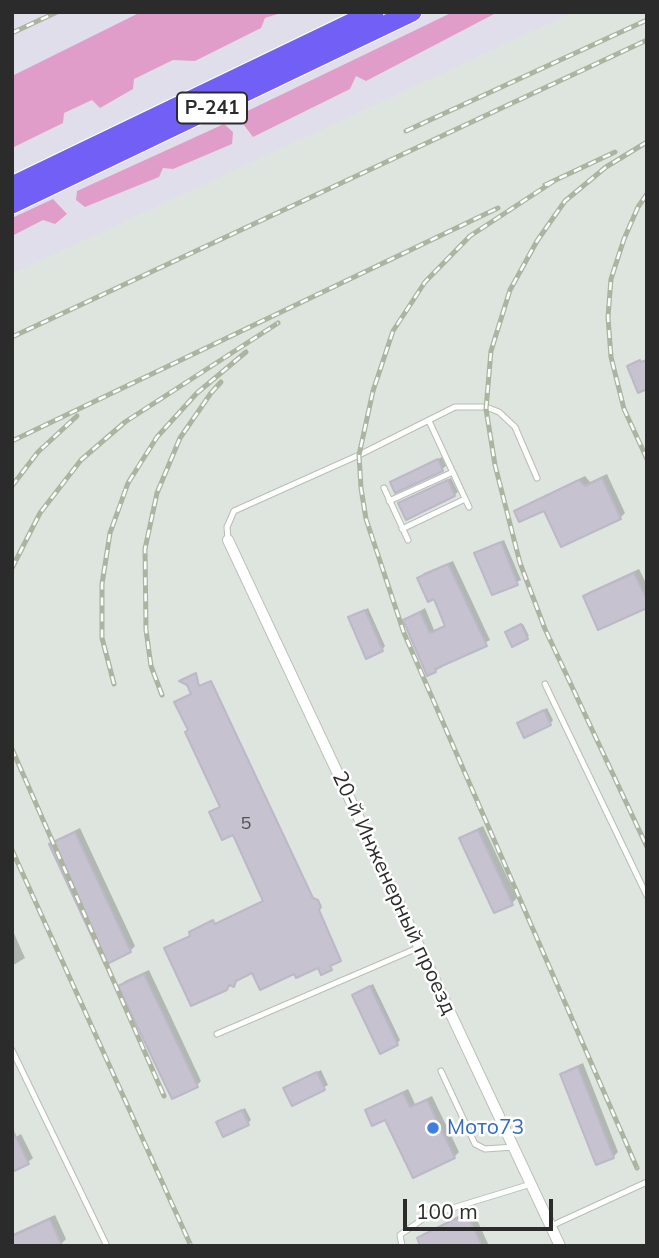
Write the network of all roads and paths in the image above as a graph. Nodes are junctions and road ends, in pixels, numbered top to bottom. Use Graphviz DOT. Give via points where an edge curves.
graph roads {
  1 [pos="374,12"];
  2 [pos="412,12"];
  3 [pos="12,186"];
  4 [pos="12,204"];
  5 [pos="429,421"];
  6 [pos="453,472"];
  7 [pos="537,478"];
  8 [pos="384,488"];
  9 [pos="465,499"];
  10 [pos="389,501"];
  11 [pos="469,507"];
  12 [pos="402,529"];
  13 [pos="228,540"];
  14 [pos="408,540"];
  15 [pos="545,684"];
  16 [pos="647,896"];
  17 [pos="419,947"];
  18 [pos="216,1034"];
  19 [pos="12,1050"];
  20 [pos="441,1071"];
  21 [pos="513,1147"];
  22 [pos="647,1182"];
  23 [pos="531,1184"];
  24 [pos="551,1226"];
  25 [pos="107,1246"];
  26 [pos="401,1246"];
  27 [pos="560,1246"];
  1 -- 3 [label="highway, Р-241"];
  2 -- 4 [label="highway, Р-241"];
  5 -- 6 [label="lane"];
  5 -- 7 [label="lane" via="455,407 486,407 499,412 515,427"];
  5 -- 13 [label="lane" via="234,512 227,527"];
  6 -- 9 [label="lane"];
  6 -- 10 [label="lane"];
  8 -- 10 [label="lane"];
  9 -- 11 [label="lane"];
  9 -- 12 [label="lane"];
  10 -- 12 [label="lane"];
  12 -- 14 [label="lane"];
  13 -- 17 [label="street, 20-й Инженерный проезд"];
  15 -- 16 [label="lane"];
  17 -- 18 [label="lane"];
  17 -- 21 [label="street, 20-й Инженерный проезд"];
  19 -- 25 [label="lane"];
  20 -- 21 [label="lane" via="475,1144 485,1149"];
  21 -- 23 [label="street, 20-й Инженерный проезд"];
  22 -- 24 [label="lane"];
  23 -- 24 [label="street, 20-й Инженерный проезд"];
  23 -- 26 [label="lane" via="427,1216 400,1235"];
  24 -- 27 [label="street, 20-й Инженерный проезд"];
}
